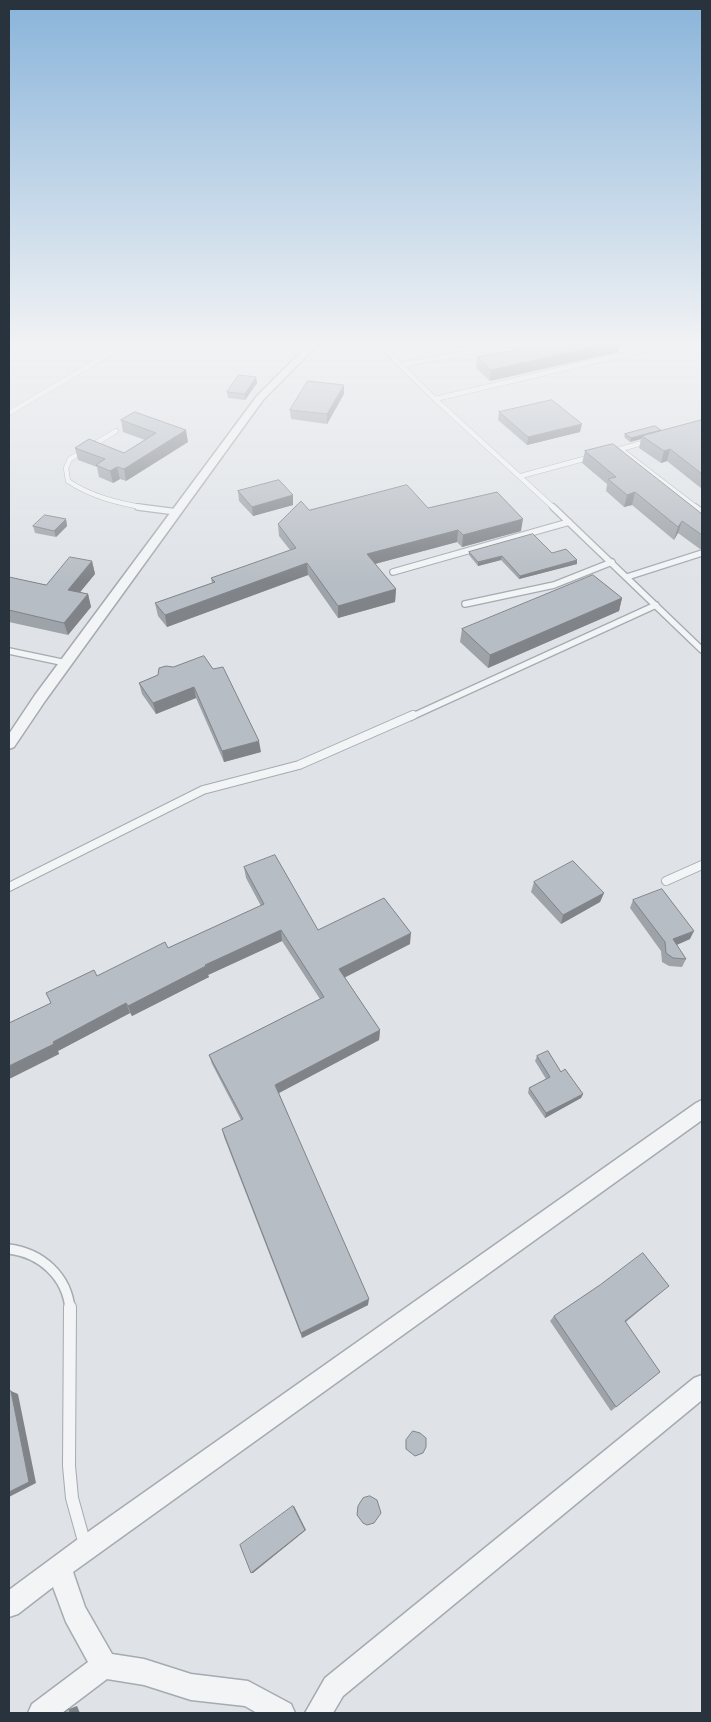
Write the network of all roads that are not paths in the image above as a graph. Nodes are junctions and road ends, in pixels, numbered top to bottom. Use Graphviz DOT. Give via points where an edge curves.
graph roads {
  1 [pos="243,421"];
  2 [pos="460,421"];
  3 [pos="116,431"];
  4 [pos="654,440"];
  5 [pos="620,449"];
  6 [pos="604,453"];
  7 [pos="597,455"];
  8 [pos="521,476"];
  9 [pos="177,512"];
  10 [pos="702,512"];
  11 [pos="569,522"];
  12 [pos="702,554"];
  13 [pos="612,562"];
  14 [pos="393,572"];
  15 [pos="628,577"];
  16 [pos="465,604"];
  17 [pos="656,605"];
  18 [pos="702,650"];
  19 [pos="9,651"];
  20 [pos="66,664"];
  21 [pos="9,744"];
  22 [pos="702,865"];
  23 [pos="666,880"];
  24 [pos="9,887"];
  25 [pos="702,1109"];
  26 [pos="9,1249"];
  27 [pos="702,1386"];
  28 [pos="86,1547"];
  29 [pos="59,1568"];
  30 [pos="9,1605"];
  31 [pos="104,1666"];
  32 [pos="40,1713"];
  33 [pos="282,1713"];
  34 [pos="318,1713"];
  1 -- 9 [label="street"];
  2 -- 8 [label="lane"];
  3 -- 9 [label="lane" via="70,459 66,468 68,482 88,493 130,505"];
  4 -- 5 [label="lane"];
  5 -- 6 [label="lane"];
  5 -- 10 [label="lane"];
  7 -- 8 [label="lane"];
  8 -- 11 [label="lane"];
  9 -- 20 [label="street"];
  11 -- 13 [label="lane"];
  11 -- 14 [label="lane"];
  12 -- 15 [label="lane"];
  13 -- 15 [label="lane"];
  13 -- 16 [label="lane" via="554,586"];
  15 -- 17 [label="lane"];
  17 -- 18 [label="lane"];
  17 -- 24 [label="lane" via="342,748 299,765 203,790"];
  19 -- 20 [label="lane"];
  20 -- 21 [label="street"];
  22 -- 23 [label="lane"];
  25 -- 28 [label="street"];
  26 -- 28 [label="lane" via="22,1250 53,1268 68,1294 71,1317 68,1466 72,1498"];
  27 -- 34 [label="street" via="334,1687"];
  28 -- 29 [label="street"];
  29 -- 30 [label="street"];
  29 -- 31 [label="street" via="75,1614"];
  31 -- 32 [label="street"];
  31 -- 33 [label="street" via="144,1672 191,1688 248,1694"];
}
